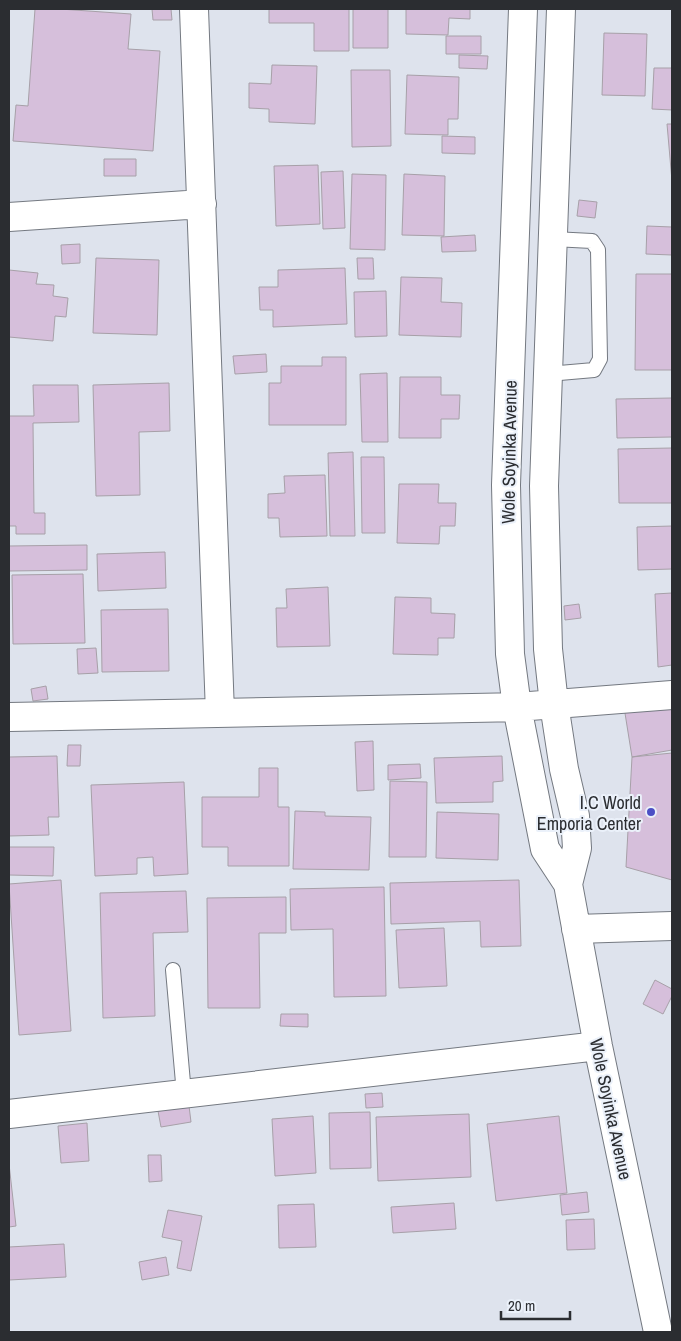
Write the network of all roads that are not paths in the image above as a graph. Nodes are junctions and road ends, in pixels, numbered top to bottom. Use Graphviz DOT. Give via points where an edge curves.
graph roads {
  1 [pos="194,9"];
  2 [pos="523,9"];
  3 [pos="561,9"];
  4 [pos="202,204"];
  5 [pos="9,217"];
  6 [pos="553,239"];
  7 [pos="548,374"];
  8 [pos="672,695"];
  9 [pos="554,704"];
  10 [pos="517,707"];
  11 [pos="220,713"];
  12 [pos="9,717"];
  13 [pos="568,884"];
  14 [pos="672,926"];
  15 [pos="576,929"];
  16 [pos="174,970"];
  17 [pos="598,1046"];
  18 [pos="184,1094"];
  19 [pos="9,1114"];
  20 [pos="658,1332"];
  1 -- 4 [label="street"];
  2 -- 10 [label="street, Wole Soyinka Avenue" via="506,486 510,654"];
  3 -- 6 [label="street, Wole Soyinka Avenue"];
  4 -- 5 [label="street"];
  4 -- 11 [label="street"];
  6 -- 7 [label="street, Wole Soyinka Avenue"];
  6 -- 7 [label="lane" via="592,240 598,250 600,359 594,370"];
  7 -- 9 [label="street, Wole Soyinka Avenue" via="544,486 548,649"];
  8 -- 9 [label="street"];
  9 -- 10 [label="street"];
  9 -- 13 [label="street, Wole Soyinka Avenue" via="575,816 577,848"];
  10 -- 11 [label="street"];
  10 -- 13 [label="street, Wole Soyinka Avenue" via="544,849"];
  11 -- 12 [label="street"];
  13 -- 15 [label="street, Wole Soyinka Avenue"];
  14 -- 15 [label="street"];
  15 -- 17 [label="street, Wole Soyinka Avenue"];
  16 -- 18 [label="lane"];
  17 -- 18 [label="street"];
  17 -- 20 [label="street, Wole Soyinka Avenue"];
  18 -- 19 [label="street"];
}
